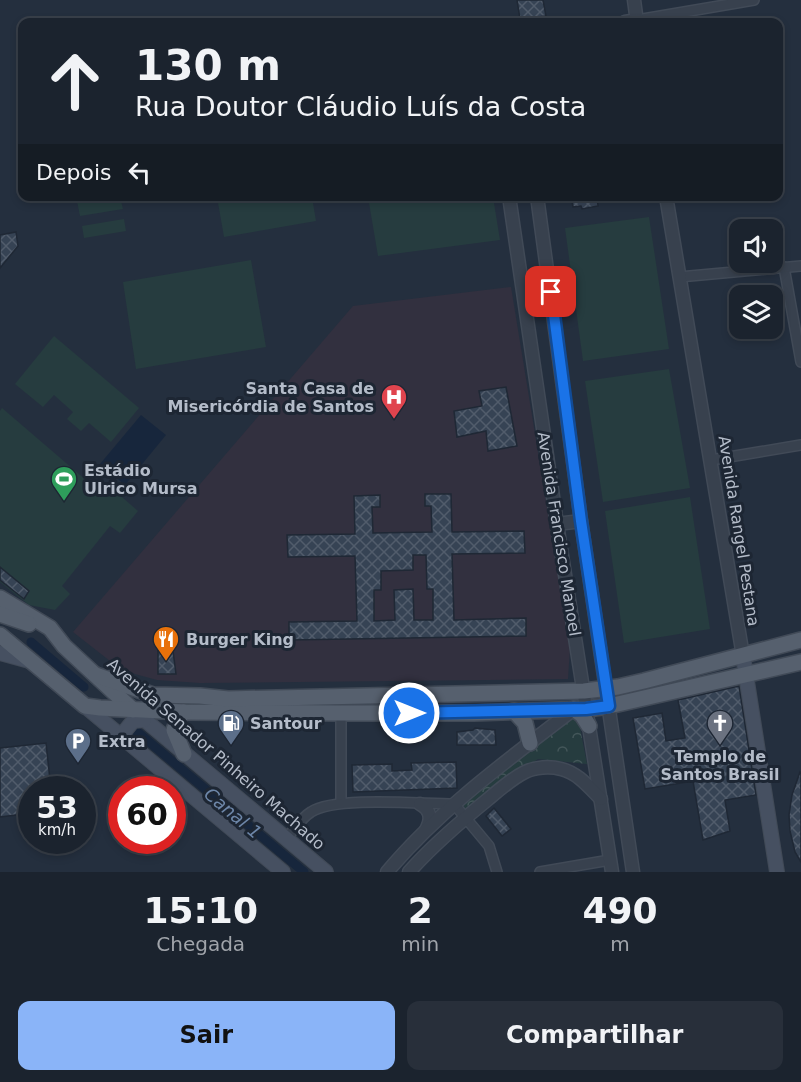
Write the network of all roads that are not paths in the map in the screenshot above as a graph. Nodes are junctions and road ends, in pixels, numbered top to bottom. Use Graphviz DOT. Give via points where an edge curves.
graph roads {
  1 [pos="634,0"];
  2 [pos="754,0"];
  3 [pos="633,18"];
  4 [pos="655,18"];
  5 [pos="510,201"];
  6 [pos="538,201"];
  7 [pos="667,201"];
  8 [pos="801,266"];
  9 [pos="784,267"];
  10 [pos="680,276"];
  11 [pos="801,362"];
  12 [pos="801,445"];
  13 [pos="711,460"];
  14 [pos="580,521"];
  15 [pos="560,524"];
  16 [pos="0,598"];
  17 [pos="0,614"];
  18 [pos="42,632"];
  19 [pos="0,635"];
  20 [pos="801,640"];
  21 [pos="64,646"];
  22 [pos="19,651"];
  23 [pos="0,653"];
  24 [pos="743,656"];
  25 [pos="33,662"];
  26 [pos="801,662"];
  27 [pos="97,676"];
  28 [pos="747,676"];
  29 [pos="610,693"];
  30 [pos="79,701"];
  31 [pos="582,703"];
  32 [pos="514,711"];
  33 [pos="184,712"];
  34 [pos="340,713"];
  35 [pos="139,715"];
  36 [pos="589,726"];
  37 [pos="121,736"];
  38 [pos="530,743"];
  39 [pos="184,754"];
  40 [pos="610,800"];
  41 [pos="341,803"];
  42 [pos="420,804"];
  43 [pos="454,804"];
  44 [pos="466,817"];
  45 [pos="424,832"];
  46 [pos="286,839"];
  47 [pos="611,866"];
  48 [pos="273,867"];
  49 [pos="283,872"];
  50 [pos="326,872"];
  51 [pos="387,872"];
  52 [pos="409,872"];
  53 [pos="497,872"];
  54 [pos="540,872"];
  55 [pos="633,872"];
  56 [pos="777,872"];
  1 -- 3 [label="street"];
  2 -- 4 [label="street"];
  5 -- 15 [label="street, Avenida Francisco Manoel"];
  6 -- 14 [label="street, Avenida Francisco Manoel"];
  7 -- 10 [label="street, Avenida Rangel Pestana"];
  8 -- 9 [label="street"];
  9 -- 10 [label="street"];
  9 -- 11 [label="street"];
  10 -- 13 [label="street, Avenida Rangel Pestana"];
  12 -- 13 [label="street"];
  13 -- 24 [label="street, Avenida Rangel Pestana"];
  14 -- 15 [label="street"];
  14 -- 29 [label="street, Avenida Francisco Manoel"];
  15 -- 31 [label="street, Avenida Francisco Manoel"];
  16 -- 21 [label="main road, Avenida Senador Pinheiro Machado" via="50,628"];
  17 -- 18 [label="main road"];
  18 -- 21 [label="main road"];
  18 -- 22 [label="main road" via="25,631 18,639"];
  19 -- 22 [label="main road"];
  20 -- 24 [label="main road"];
  21 -- 27 [label="main road, Avenida Senador Pinheiro Machado"];
  22 -- 25 [label="main road"];
  23 -- 25 [label="main road"];
  24 -- 28 [label="main road, Avenida Rangel Pestana"];
  24 -- 29 [label="main road"];
  25 -- 30 [label="main road"];
  26 -- 28 [label="main road"];
  27 -- 30 [label="main road" via="97,695"];
  27 -- 31 [label="main road" via="153,695"];
  27 -- 35 [label="main road, Avenida Senador Pinheiro Machado"];
  28 -- 29 [label="main road"];
  28 -- 56 [label="main road, Avenida Rangel Pestana"];
  29 -- 31 [label="main road"];
  29 -- 40 [label="street, Avenida Francisco Manoel"];
  30 -- 35 [label="main road"];
  30 -- 37 [label="main road"];
  31 -- 32 [label="main road"];
  31 -- 36 [label="main road"];
  31 -- 38 [label="street"];
  32 -- 34 [label="main road"];
  32 -- 38 [label="main road" via="525,723"];
  33 -- 34 [label="main road"];
  33 -- 35 [label="main road"];
  33 -- 39 [label="main road" via="174,730"];
  34 -- 41 [label="street"];
  35 -- 37 [label="main road"];
  35 -- 39 [label="main road, Avenida Senador Pinheiro Machado"];
  36 -- 40 [label="street, Avenida Francisco Manoel"];
  37 -- 48 [label="main road"];
  38 -- 43 [label="street"];
  39 -- 46 [label="main road, Avenida Senador Pinheiro Machado"];
  40 -- 44 [label="street" via="563,769 543,768 515,777"];
  40 -- 47 [label="street, Avenida Francisco Manoel"];
  40 -- 55 [label="street, Avenida Francisco Manoel"];
  41 -- 42 [label="street"];
  41 -- 46 [label="street" via="309,812"];
  42 -- 43 [label="street"];
  42 -- 45 [label="street" via="430,816"];
  43 -- 44 [label="street"];
  43 -- 45 [label="street"];
  44 -- 52 [label="street"];
  44 -- 53 [label="street" via="489,846"];
  45 -- 51 [label="street"];
  46 -- 50 [label="main road, Avenida Senador Pinheiro Machado"];
  47 -- 54 [label="street"];
  48 -- 49 [label="main road"];
}
